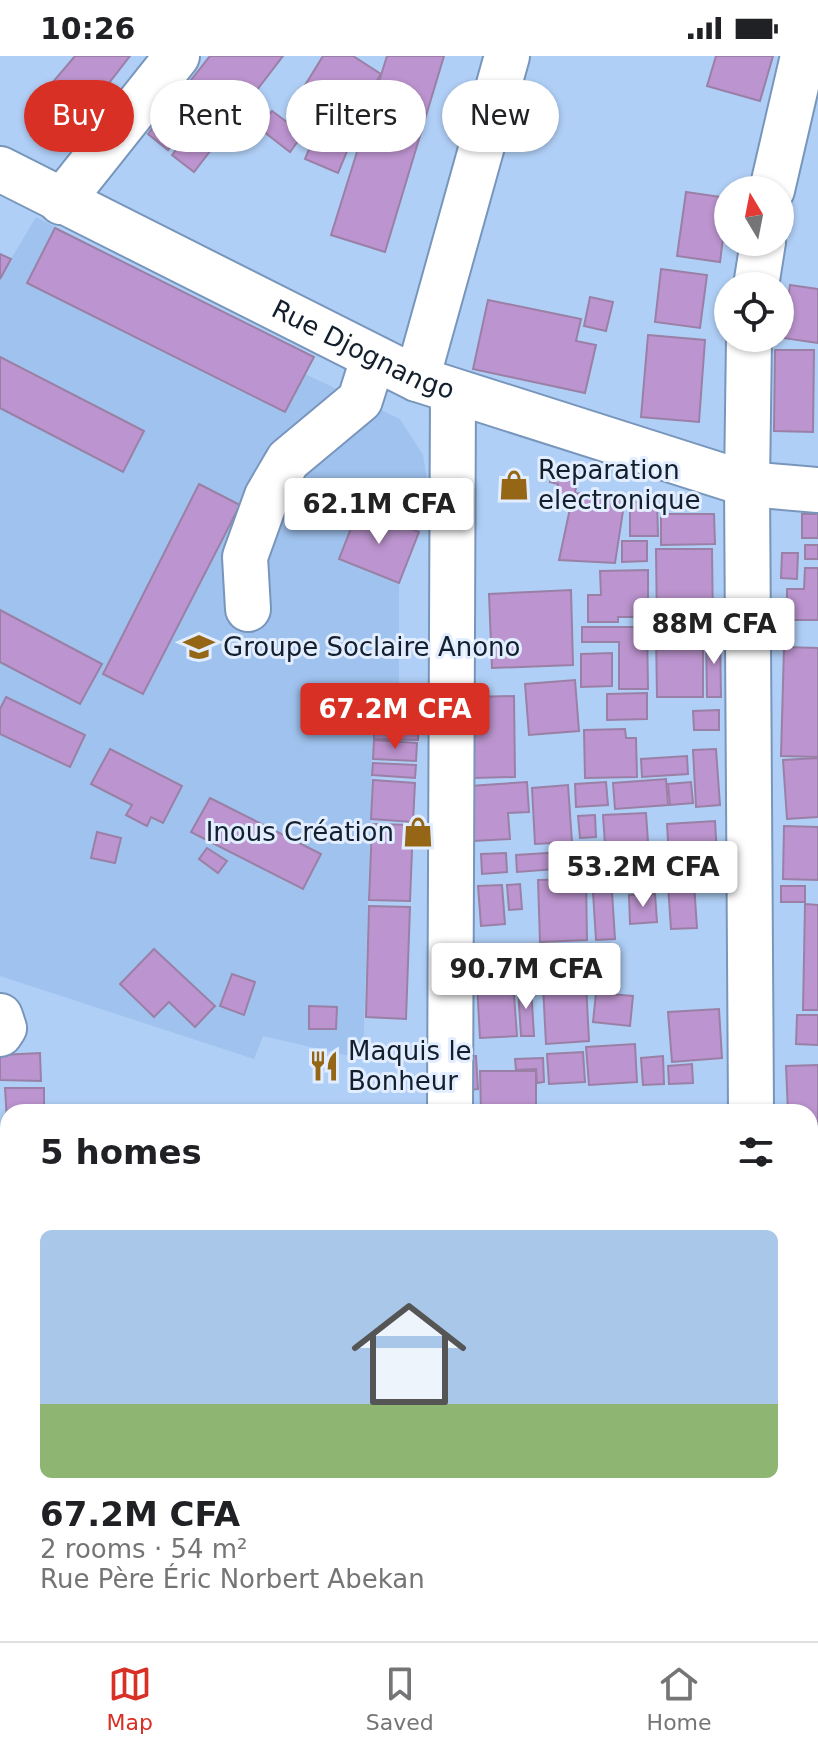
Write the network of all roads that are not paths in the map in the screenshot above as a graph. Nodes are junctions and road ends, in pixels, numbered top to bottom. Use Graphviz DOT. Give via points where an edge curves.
graph roads {
  1 [pos="177,56"];
  2 [pos="507,56"];
  3 [pos="803,56"];
  4 [pos="0,169"];
  5 [pos="775,176"];
  6 [pos="61,202"];
  7 [pos="749,352"];
  8 [pos="373,359"];
  9 [pos="435,386"];
  10 [pos="747,484"];
  11 [pos="818,490"];
  12 [pos="248,609"];
  13 [pos="0,1016"];
  14 [pos="0,1034"];
  15 [pos="450,1104"];
  16 [pos="751,1104"];
  1 -- 6 [label="street"];
  2 -- 9 [label="street"];
  3 -- 5 [label="street"];
  4 -- 6 [label="street, Rue Djognango"];
  6 -- 8 [label="street, Rue Djognango"];
  7 -- 10 [label="street"];
  8 -- 9 [label="street, Rue Djognango"];
  8 -- 12 [label="street" via="360,400 288,460 267,496 245,557"];
  9 -- 10 [label="street, Rue Djognango"];
  9 -- 15 [label="street"];
  10 -- 11 [label="street, Rue Djognango"];
  10 -- 16 [label="street"];
  13 -- 14 [label="street"];
}
